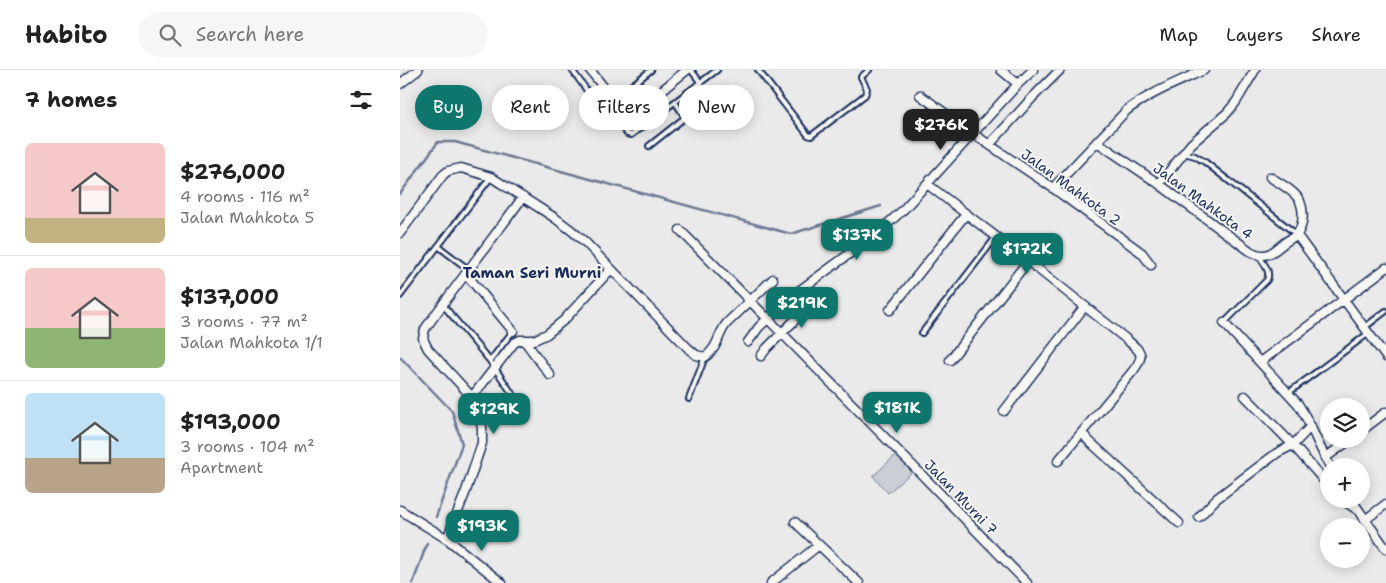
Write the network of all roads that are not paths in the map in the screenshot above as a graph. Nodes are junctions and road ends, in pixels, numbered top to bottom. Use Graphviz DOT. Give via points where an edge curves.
graph roads {
  1 [pos="418,70"];
  2 [pos="572,70"];
  3 [pos="590,70"];
  4 [pos="651,70"];
  5 [pos="687,70"];
  6 [pos="691,70"];
  7 [pos="717,70"];
  8 [pos="758,70"];
  9 [pos="869,70"];
  10 [pos="1001,70"];
  11 [pos="1033,70"];
  12 [pos="1060,70"];
  13 [pos="1204,70"];
  14 [pos="1255,70"];
  15 [pos="701,83"];
  16 [pos="400,84"];
  17 [pos="1018,84"];
  18 [pos="583,85"];
  19 [pos="601,85"];
  20 [pos="633,85"];
  21 [pos="668,85"];
  22 [pos="920,94"];
  23 [pos="675,102"];
  24 [pos="669,107"];
  25 [pos="624,130"];
  26 [pos="639,130"];
  27 [pos="972,133"];
  28 [pos="1097,142"];
  29 [pos="990,144"];
  30 [pos="649,146"];
  31 [pos="1184,153"];
  32 [pos="491,177"];
  33 [pos="1270,177"];
  34 [pos="927,184"];
  35 [pos="1160,184"];
  36 [pos="1053,188"];
  37 [pos="523,197"];
  38 [pos="966,214"];
  39 [pos="680,230"];
  40 [pos="400,233"];
  41 [pos="1296,234"];
  42 [pos="996,237"];
  43 [pos="438,246"];
  44 [pos="1258,254"];
  45 [pos="1028,261"];
  46 [pos="1151,265"];
  47 [pos="1386,268"];
  48 [pos="611,269"];
  49 [pos="468,273"];
  50 [pos="773,279"];
  51 [pos="400,296"];
  52 [pos="1345,300"];
  53 [pos="750,301"];
  54 [pos="442,304"];
  55 [pos="1085,306"];
  56 [pos="807,308"];
  57 [pos="890,310"];
  58 [pos="1386,311"];
  59 [pos="767,319"];
  60 [pos="1224,323"];
  61 [pos="513,330"];
  62 [pos="1367,330"];
  63 [pos="781,333"];
  64 [pos="922,333"];
  65 [pos="524,340"];
  66 [pos="748,342"];
  67 [pos="761,356"];
  68 [pos="1386,356"];
  69 [pos="704,357"];
  70 [pos="950,360"];
  71 [pos="1260,362"];
  72 [pos="492,364"];
  73 [pos="550,375"];
  74 [pos="1288,393"];
  75 [pos="1244,396"];
  76 [pos="472,397"];
  77 [pos="689,399"];
  78 [pos="522,408"];
  79 [pos="1004,411"];
  80 [pos="1386,412"];
  81 [pos="1370,424"];
  82 [pos="1311,426"];
  83 [pos="1082,433"];
  84 [pos="1293,445"];
  85 [pos="1339,448"];
  86 [pos="1325,458"];
  87 [pos="1058,462"];
  88 [pos="1320,476"];
  89 [pos="1386,504"];
  90 [pos="1355,508"];
  91 [pos="400,510"];
  92 [pos="1358,510"];
  93 [pos="1199,517"];
  94 [pos="1364,518"];
  95 [pos="1368,518"];
  96 [pos="795,522"];
  97 [pos="1178,524"];
  98 [pos="1370,526"];
  99 [pos="447,538"];
  100 [pos="819,545"];
  101 [pos="1386,548"];
  102 [pos="502,583"];
  103 [pos="771,583"];
  104 [pos="859,583"];
  105 [pos="1027,583"];
  1 -- 16 [label="street"];
  2 -- 18 [label="lane"];
  3 -- 19 [label="street"];
  4 -- 20 [label="lane"];
  5 -- 21 [label="street"];
  6 -- 15 [label="lane"];
  7 -- 15 [label="lane"];
  8 -- 9 [label="lane" via="811,136 866,95 862,77"];
  10 -- 17 [label="street"];
  11 -- 17 [label="street"];
  12 -- 29 [label="street"];
  13 -- 28 [label="street" via="1127,110"];
  14 -- 31 [label="street" via="1227,113"];
  15 -- 23 [label="lane"];
  17 -- 27 [label="street"];
  22 -- 27 [label="street, Jalan Mahkota 2"];
  23 -- 24 [label="lane"];
  23 -- 30 [label="lane" via="685,116"];
  25 -- 26 [label="lane" via="629,135"];
  27 -- 29 [label="street, Jalan Mahkota 2"];
  27 -- 34 [label="street"];
  28 -- 35 [label="street, Jalan Mahkota 4"];
  28 -- 36 [label="street"];
  29 -- 36 [label="street, Jalan Mahkota 2"];
  31 -- 35 [label="street"];
  31 -- 41 [label="lane" via="1205,162"];
  32 -- 37 [label="street"];
  32 -- 40 [label="street" via="461,168 448,171"];
  32 -- 43 [label="lane"];
  33 -- 41 [label="street" via="1299,199 1302,219"];
  34 -- 38 [label="street"];
  34 -- 59 [label="street" via="875,234 792,296"];
  35 -- 44 [label="street, Jalan Mahkota 4"];
  36 -- 46 [label="street, Jalan Mahkota 2" via="1142,253"];
  37 -- 48 [label="street" via="570,230"];
  37 -- 49 [label="street"];
  38 -- 42 [label="street"];
  38 -- 57 [label="street"];
  39 -- 53 [label="street, Jalan Murni 7"];
  41 -- 44 [label="street, Jalan Mahkota 4" via="1268,255"];
  41 -- 52 [label="street"];
  42 -- 45 [label="street"];
  42 -- 64 [label="lane"];
  43 -- 49 [label="lane"];
  43 -- 51 [label="lane"];
  44 -- 60 [label="lane" via="1269,276"];
  45 -- 55 [label="street"];
  45 -- 70 [label="street"];
  47 -- 52 [label="street"];
  48 -- 65 [label="street" via="547,334 534,340"];
  48 -- 69 [label="street" via="688,348"];
  49 -- 54 [label="street"];
  49 -- 61 [label="street"];
  50 -- 53 [label="street"];
  52 -- 62 [label="street"];
  52 -- 71 [label="street"];
  53 -- 59 [label="street, Jalan Murni 7"];
  53 -- 69 [label="street" via="722,328 719,340"];
  54 -- 72 [label="lane"];
  54 -- 76 [label="street" via="425,329 423,338 428,349"];
  55 -- 79 [label="street"];
  55 -- 83 [label="street" via="1137,348 1140,361"];
  56 -- 63 [label="street"];
  58 -- 62 [label="lane"];
  59 -- 63 [label="street, Jalan Murni 7"];
  59 -- 66 [label="street"];
  60 -- 71 [label="street"];
  61 -- 72 [label="lane"];
  62 -- 68 [label="street"];
  62 -- 74 [label="lane"];
  63 -- 67 [label="street"];
  63 -- 105 [label="street, Jalan Murni 7"];
  65 -- 72 [label="street" via="514,343"];
  65 -- 73 [label="street"];
  69 -- 77 [label="lane"];
  71 -- 74 [label="street"];
  72 -- 76 [label="street"];
  72 -- 78 [label="lane"];
  74 -- 82 [label="street"];
  75 -- 84 [label="street"];
  76 -- 99 [label="street" via="482,427 482,443"];
  80 -- 81 [label="street"];
  82 -- 84 [label="street"];
  82 -- 86 [label="street"];
  83 -- 87 [label="street"];
  83 -- 97 [label="street"];
  84 -- 88 [label="street"];
  84 -- 93 [label="street" via="1277,453 1216,499"];
  85 -- 86 [label="street"];
  89 -- 95 [label="street"];
  90 -- 92 [label="street"];
  91 -- 99 [label="street"];
  92 -- 94 [label="street"];
  96 -- 100 [label="street"];
  98 -- 101 [label="street"];
  99 -- 102 [label="street"];
  100 -- 103 [label="street"];
  100 -- 104 [label="street"];
}
